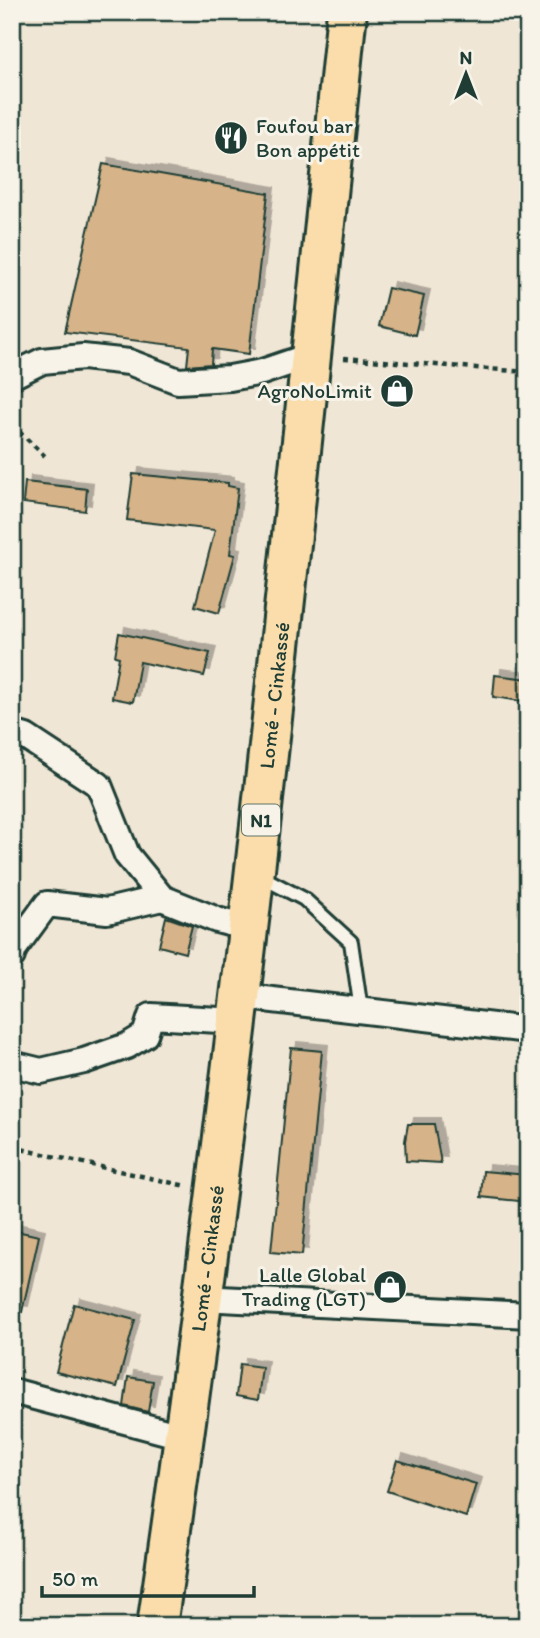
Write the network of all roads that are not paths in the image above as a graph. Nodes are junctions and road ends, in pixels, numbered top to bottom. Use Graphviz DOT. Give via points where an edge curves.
graph roads {
  1 [pos="347,12"];
  2 [pos="312,355"];
  3 [pos="12,376"];
  4 [pos="12,733"];
  5 [pos="254,873"];
  6 [pos="162,898"];
  7 [pos="247,928"];
  8 [pos="12,956"];
  9 [pos="237,1008"];
  10 [pos="361,1010"];
  11 [pos="528,1030"];
  12 [pos="12,1065"];
  13 [pos="202,1298"];
  14 [pos="528,1315"];
  15 [pos="12,1391"];
  16 [pos="185,1437"];
  17 [pos="157,1626"];
  1 -- 2 [label="highway, Lomé - Cinkassé / N1"];
  2 -- 3 [label="street" via="230,378 178,381 130,362 83,357 41,361"];
  2 -- 5 [label="highway, Lomé - Cinkassé / N1"];
  4 -- 6 [label="street" via="26,737 99,785 127,855"];
  5 -- 7 [label="highway, Lomé - Cinkassé / N1"];
  5 -- 10 [label="lane" via="304,899 351,942"];
  6 -- 7 [label="street"];
  6 -- 8 [label="street" via="107,911 47,904"];
  7 -- 9 [label="highway, Lomé - Cinkassé / N1"];
  9 -- 10 [label="street"];
  9 -- 12 [label="street" via="152,1016 145,1035 95,1058 41,1071"];
  9 -- 13 [label="highway, Lomé - Cinkassé / N1"];
  10 -- 11 [label="street"];
  13 -- 14 [label="street"];
  13 -- 16 [label="highway, Lomé - Cinkassé / N1"];
  15 -- 16 [label="street"];
  16 -- 17 [label="highway, Lomé - Cinkassé / N1"];
}
